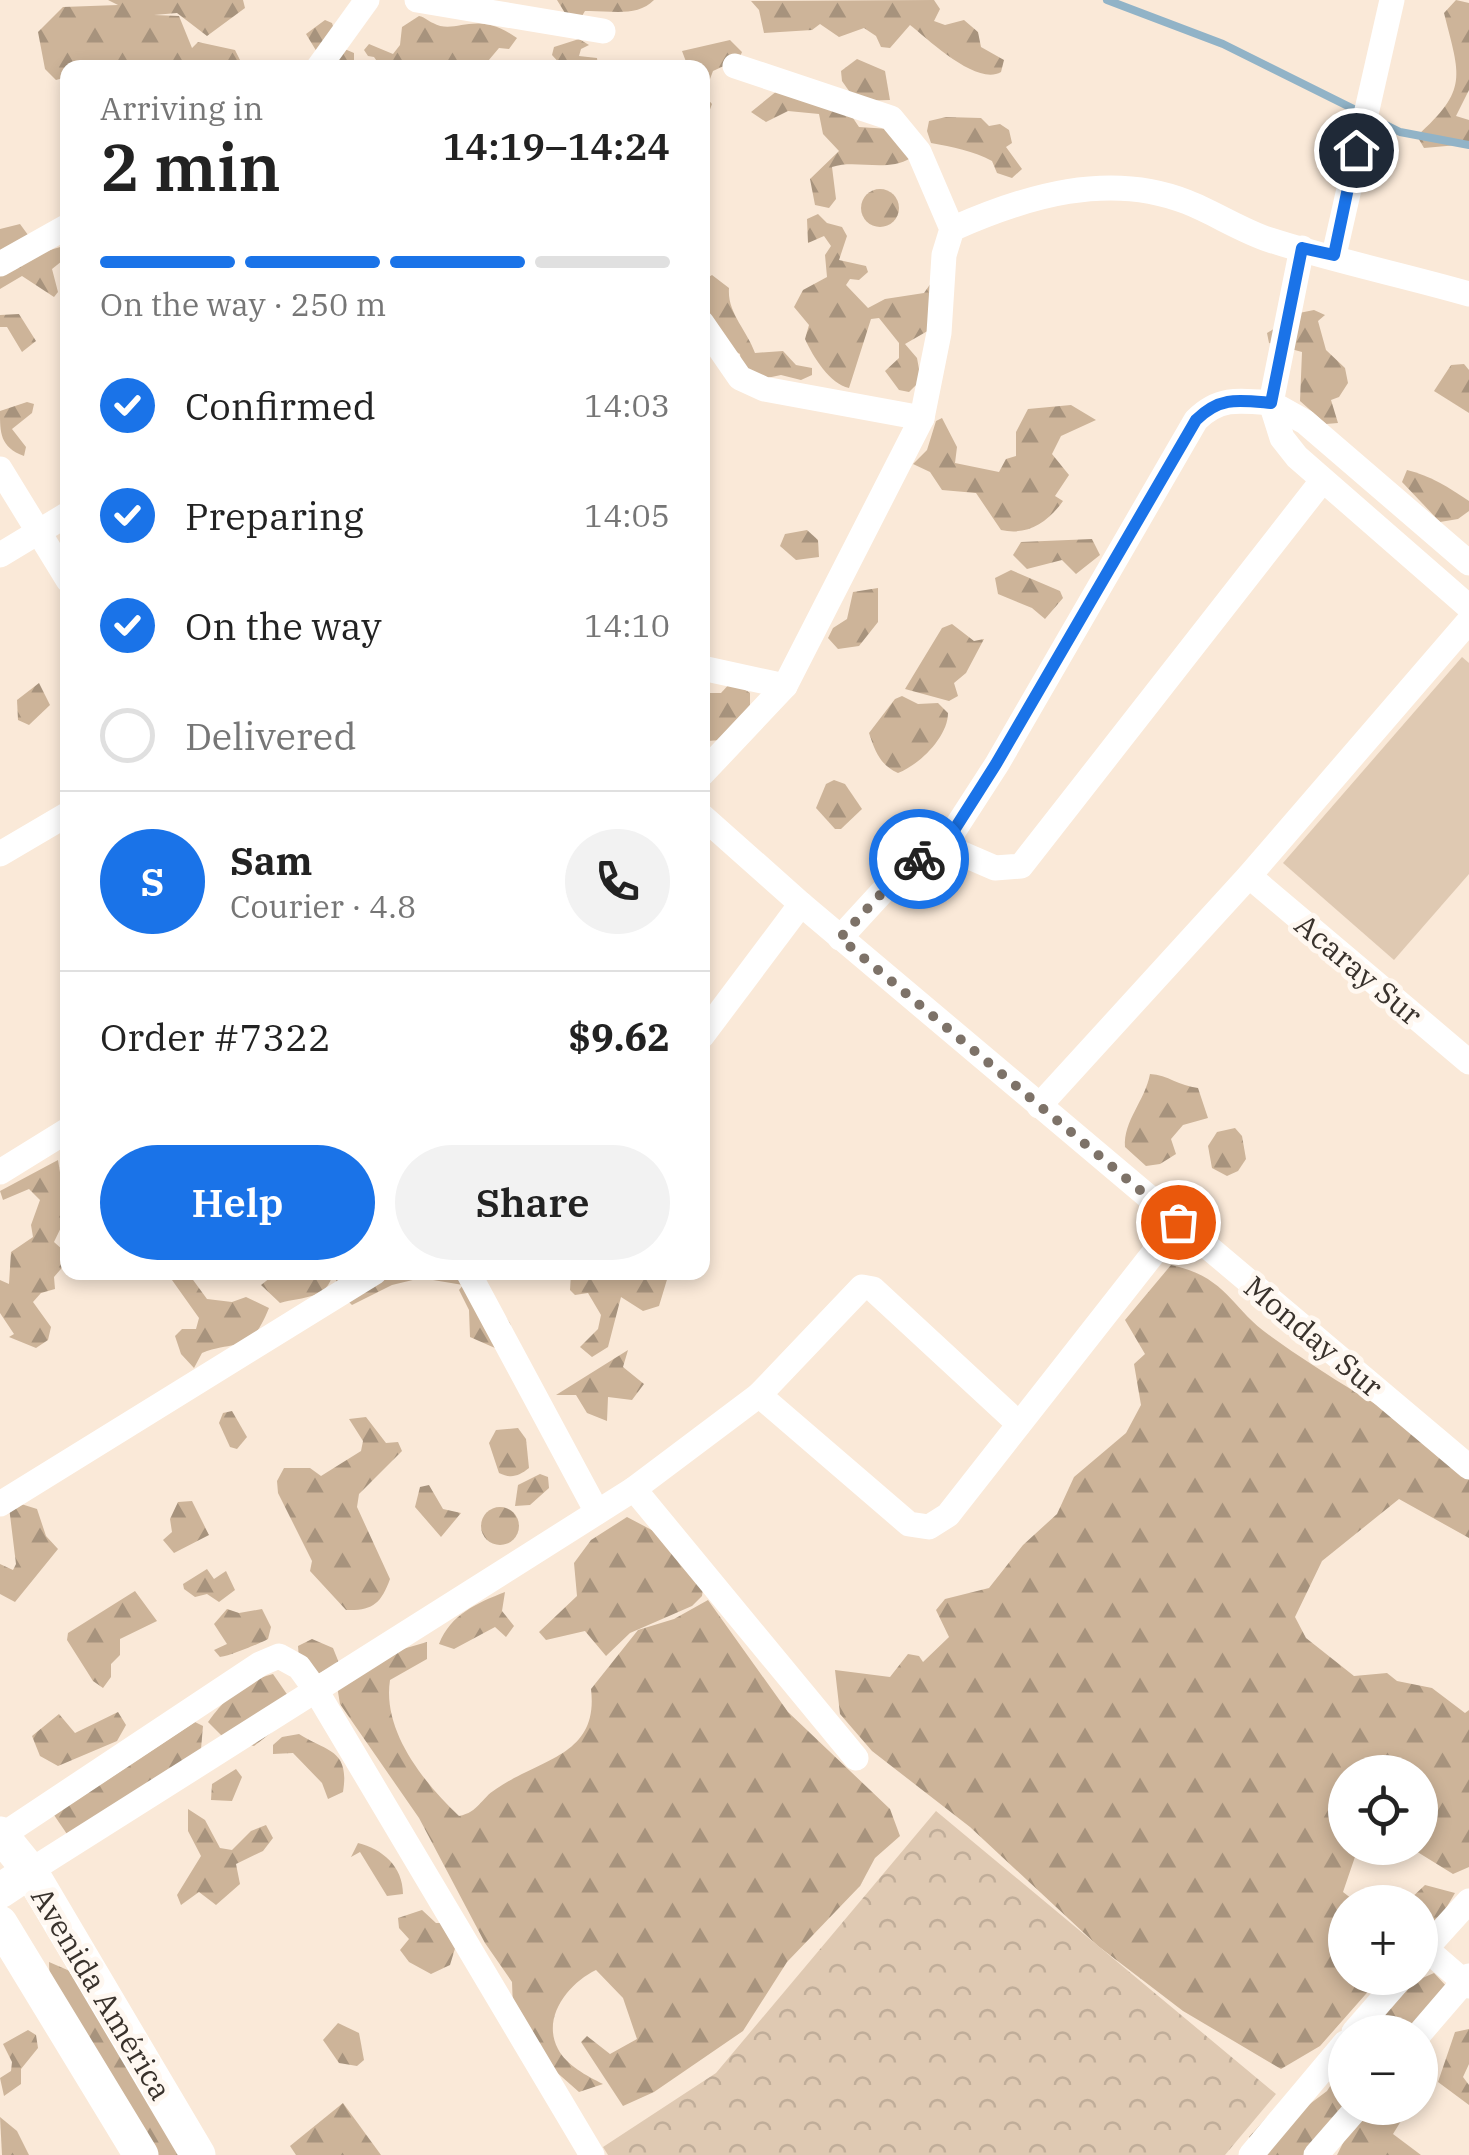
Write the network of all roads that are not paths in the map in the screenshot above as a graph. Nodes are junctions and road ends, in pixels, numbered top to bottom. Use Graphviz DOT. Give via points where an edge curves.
graph roads {
  1 [pos="367,0"];
  2 [pos="417,0"];
  3 [pos="1392,0"];
  4 [pos="602,30"];
  5 [pos="324,60"];
  6 [pos="735,66"];
  7 [pos="952,229"];
  8 [pos="60,230"];
  9 [pos="1302,248"];
  10 [pos="1334,255"];
  11 [pos="0,264"];
  12 [pos="1469,294"];
  13 [pos="710,335"];
  14 [pos="1271,403"];
  15 [pos="922,418"];
  16 [pos="0,468"];
  17 [pos="1322,481"];
  18 [pos="60,519"];
  19 [pos="39,531"];
  20 [pos="0,555"];
  21 [pos="1469,563"];
  22 [pos="60,566"];
  23 [pos="1469,607"];
  24 [pos="1469,620"];
  25 [pos="710,670"];
  26 [pos="786,686"];
  27 [pos="710,766"];
  28 [pos="60,819"];
  29 [pos="710,823"];
  30 [pos="944,846"];
  31 [pos="0,854"];
  32 [pos="1249,876"];
  33 [pos="801,904"];
  34 [pos="840,938"];
  35 [pos="710,1025"];
  36 [pos="1469,1062"];
  37 [pos="1039,1106"];
  38 [pos="60,1135"];
  39 [pos="0,1172"];
  40 [pos="1178,1222"];
  41 [pos="361,1280"];
  42 [pos="472,1280"];
  43 [pos="759,1396"];
  44 [pos="1019,1424"];
  45 [pos="1469,1467"];
  46 [pos="634,1489"];
  47 [pos="0,1504"];
  48 [pos="597,1512"];
  49 [pos="315,1689"];
  50 [pos="856,1758"];
  51 [pos="0,1836"];
  52 [pos="30,1871"];
  53 [pos="0,1891"];
  54 [pos="1469,1901"];
  55 [pos="0,1923"];
  56 [pos="1438,1935"];
  57 [pos="1438,1961"];
  58 [pos="1467,1981"];
  59 [pos="1386,1995"];
  60 [pos="1369,2015"];
  61 [pos="1436,2015"];
  62 [pos="1328,2063"];
  63 [pos="1342,2125"];
  64 [pos="141,2155"];
  65 [pos="198,2155"];
  66 [pos="592,2155"];
  67 [pos="1250,2155"];
  68 [pos="1316,2155"];
  1 -- 5 [label="street"];
  2 -- 4 [label="street"];
  3 -- 10 [label="street"];
  6 -- 7 [label="street" via="891,118 919,152"];
  7 -- 9 [label="street" via="1022,201 1124,187 1184,201 1268,240"];
  7 -- 15 [label="street"];
  8 -- 11 [label="street"];
  9 -- 10 [label="street"];
  9 -- 14 [label="street"];
  10 -- 12 [label="street"];
  13 -- 15 [label="street" via="740,378 764,389"];
  14 -- 17 [label="street" via="1282,438"];
  14 -- 21 [label="street" via="1304,422"];
  14 -- 30 [label="street" via="1229,399 1196,420"];
  15 -- 26 [label="street"];
  16 -- 19 [label="street"];
  17 -- 23 [label="street"];
  17 -- 30 [label="street" via="1021,866 994,868"];
  18 -- 19 [label="street"];
  19 -- 20 [label="street"];
  19 -- 22 [label="street"];
  24 -- 32 [label="street"];
  25 -- 26 [label="street"];
  26 -- 27 [label="street"];
  28 -- 31 [label="street"];
  29 -- 33 [label="street, Monday Sur"];
  30 -- 34 [label="street" via="908,865"];
  32 -- 36 [label="street, Acaray Sur"];
  32 -- 37 [label="street"];
  33 -- 34 [label="street, Monday Sur"];
  33 -- 35 [label="street"];
  34 -- 37 [label="street, Monday Sur"];
  37 -- 40 [label="street, Monday Sur"];
  38 -- 39 [label="street"];
  40 -- 44 [label="street"];
  40 -- 45 [label="street, Monday Sur"];
  41 -- 47 [label="street"];
  42 -- 48 [label="street"];
  43 -- 44 [label="street" via="909,1524 929,1527 948,1515"];
  43 -- 44 [label="street" via="862,1287 873,1288"];
  43 -- 46 [label="street"];
  46 -- 48 [label="street"];
  46 -- 50 [label="street"];
  48 -- 49 [label="street"];
  49 -- 51 [label="street" via="300,1668 279,1656 260,1664"];
  49 -- 52 [label="street"];
  49 -- 66 [label="street"];
  51 -- 52 [label="main road, Avenida América"];
  52 -- 53 [label="main road"];
  52 -- 65 [label="main road, Avenida América"];
  54 -- 56 [label="street"];
  55 -- 64 [label="main road, Avenida América"];
  57 -- 58 [label="street"];
  58 -- 61 [label="street"];
  59 -- 60 [label="street"];
  62 -- 67 [label="street"];
  63 -- 68 [label="street"];
}
